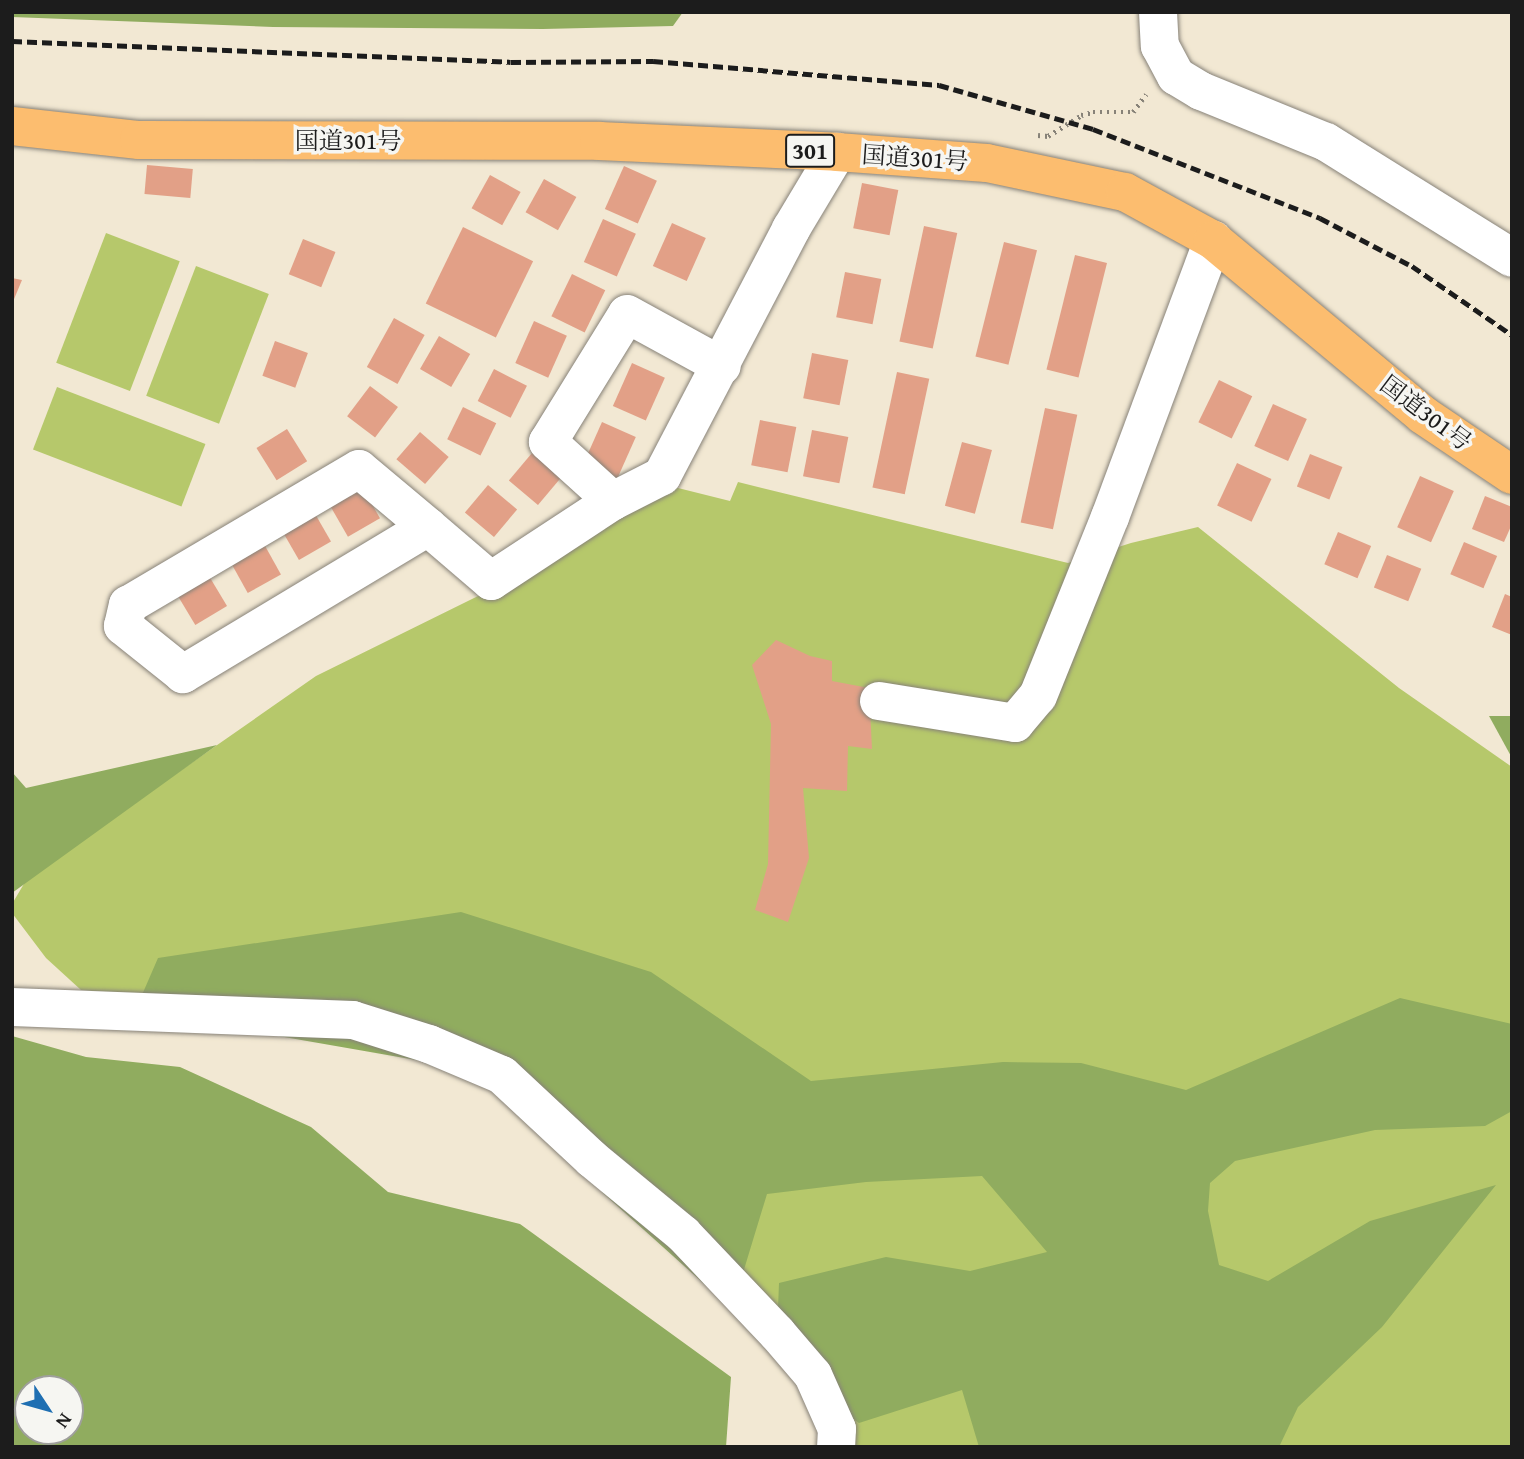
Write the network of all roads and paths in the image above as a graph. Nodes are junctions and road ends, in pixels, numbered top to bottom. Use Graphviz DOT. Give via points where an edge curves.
graph roads {
  1 [pos="1158,12"];
  2 [pos="1169,63"];
  3 [pos="12,127"];
  4 [pos="1029,135"];
  5 [pos="837,152"];
  6 [pos="1213,240"];
  7 [pos="1512,258"];
  8 [pos="722,366"];
  9 [pos="1512,475"];
  10 [pos="613,501"];
  11 [pos="428,527"];
  12 [pos="879,701"];
  13 [pos="12,1007"];
  14 [pos="836,1447"];
  1 -- 2 [label="street" via="1160,46"];
  2 -- 4 [label="path" via="1155,75 1133,113 1093,112 1048,136"];
  2 -- 7 [label="street" via="1176,76 1201,92 1326,142"];
  3 -- 5 [label="highway, 国道301号 / 301" via="139,140 599,141"];
  5 -- 6 [label="highway, 国道301号 / 301" via="987,163 1125,192"];
  5 -- 8 [label="street" via="791,229"];
  6 -- 9 [label="highway, 国道301号 / 301" via="1423,415"];
  6 -- 12 [label="street" via="1038,696 1015,723"];
  8 -- 10 [label="street" via="662,476"];
  8 -- 10 [label="street" via="627,314 548,442"];
  10 -- 11 [label="street" via="491,581"];
  11 -- 11 [label="street" via="359,470 128,605 123,626 183,674"];
  13 -- 14 [label="street" via="353,1020 429,1044 502,1075 592,1159 683,1234 777,1333 813,1375 837,1429"];
}
